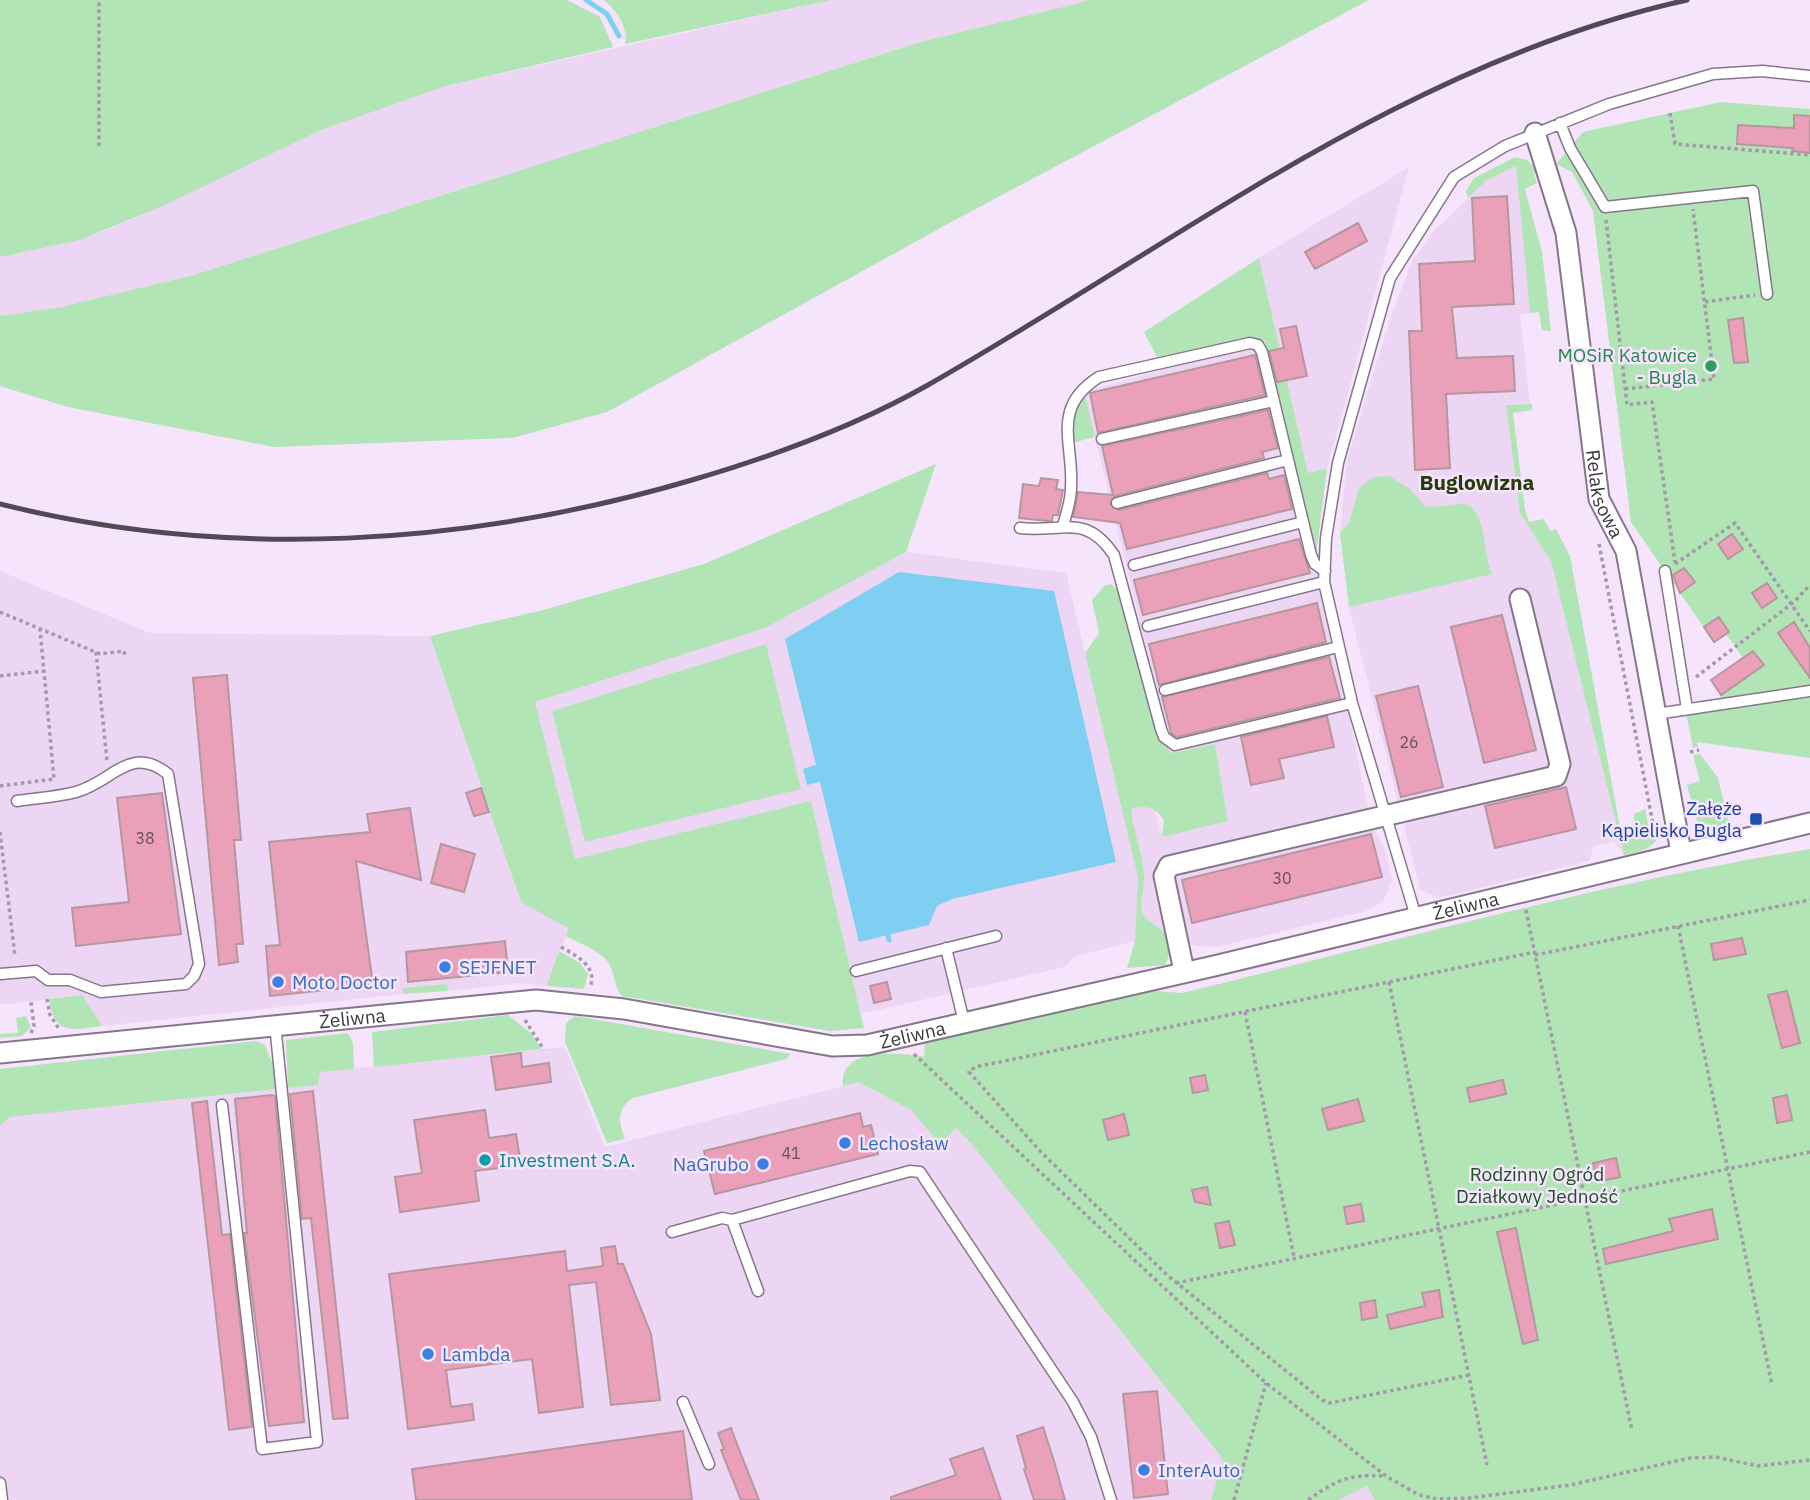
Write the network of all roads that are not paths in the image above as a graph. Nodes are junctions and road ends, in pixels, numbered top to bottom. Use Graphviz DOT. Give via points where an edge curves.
graph roads {
  1 [pos="1810,76"];
  2 [pos="1560,123"];
  3 [pos="1535,133"];
  4 [pos="1767,294"];
  5 [pos="1274,401"];
  6 [pos="1102,439"];
  7 [pos="1288,460"];
  8 [pos="1117,503"];
  9 [pos="1303,522"];
  10 [pos="1063,526"];
  11 [pos="1020,528"];
  12 [pos="1134,565"];
  13 [pos="1665,571"];
  14 [pos="1325,576"];
  15 [pos="1520,599"];
  16 [pos="1148,626"];
  17 [pos="1338,647"];
  18 [pos="1165,690"];
  19 [pos="1810,691"];
  20 [pos="1352,703"];
  21 [pos="1687,709"];
  22 [pos="1656,714"];
  23 [pos="17,801"];
  24 [pos="1386,816"];
  25 [pos="1810,823"];
  26 [pos="1681,852"];
  27 [pos="1416,916"];
  28 [pos="996,936"];
  29 [pos="946,948"];
  30 [pos="856,971"];
  31 [pos="1184,971"];
  32 [pos="0,974"];
  33 [pos="964,1022"];
  34 [pos="275,1024"];
  35 [pos="0,1053"];
  36 [pos="222,1105"];
  37 [pos="732,1220"];
  38 [pos="672,1232"];
  39 [pos="758,1291"];
  40 [pos="683,1402"];
  41 [pos="709,1464"];
  42 [pos="0,1483"];
  43 [pos="2,1500"];
  44 [pos="1111,1500"];
  1 -- 2 [label="lane" via="1762,71 1713,74"];
  2 -- 3 [label="lane"];
  2 -- 4 [label="lane" via="1605,207 1753,191"];
  3 -- 14 [label="lane" via="1454,177 1390,278 1338,463"];
  3 -- 22 [label="street, Relaksowa" via="1566,233 1599,499 1626,551"];
  5 -- 6 [label="lane"];
  5 -- 7 [label="lane"];
  5 -- 10 [label="lane" via="1262,352 1250,343 1099,377 1079,393 1070,409 1072,490"];
  7 -- 8 [label="lane"];
  7 -- 9 [label="lane"];
  9 -- 12 [label="lane"];
  9 -- 14 [label="lane" via="1315,564"];
  10 -- 11 [label="lane"];
  10 -- 20 [label="lane" via="1088,529 1114,555 1161,729 1170,743"];
  13 -- 21 [label="lane"];
  14 -- 16 [label="lane"];
  14 -- 17 [label="lane"];
  15 -- 24 [label="street" via="1560,764 1556,776"];
  17 -- 18 [label="lane"];
  17 -- 20 [label="lane"];
  19 -- 21 [label="lane"];
  20 -- 24 [label="lane"];
  21 -- 22 [label="lane"];
  22 -- 26 [label="street, Relaksowa"];
  23 -- 32 [label="lane" via="77,792 138,761 152,762 168,774 199,964 186,984 101,992 70,980 48,980 36,971"];
  24 -- 27 [label="lane"];
  24 -- 31 [label="street" via="1169,866 1164,876"];
  25 -- 26 [label="street, Żeliwna"];
  26 -- 27 [label="street, Żeliwna"];
  27 -- 31 [label="street, Żeliwna"];
  28 -- 29 [label="lane"];
  29 -- 30 [label="lane"];
  29 -- 33 [label="lane"];
  31 -- 33 [label="street, Żeliwna"];
  33 -- 34 [label="street, Żeliwna" via="866,1045 831,1046 557,1001 472,1004"];
  34 -- 35 [label="street, Żeliwna"];
  34 -- 36 [label="lane" via="317,1442 262,1449"];
  37 -- 38 [label="lane" via="722,1218"];
  37 -- 39 [label="lane"];
  37 -- 44 [label="lane" via="898,1174 920,1172 1073,1402 1091,1437"];
  40 -- 41 [label="lane"];
  42 -- 43 [label="lane"];
}
